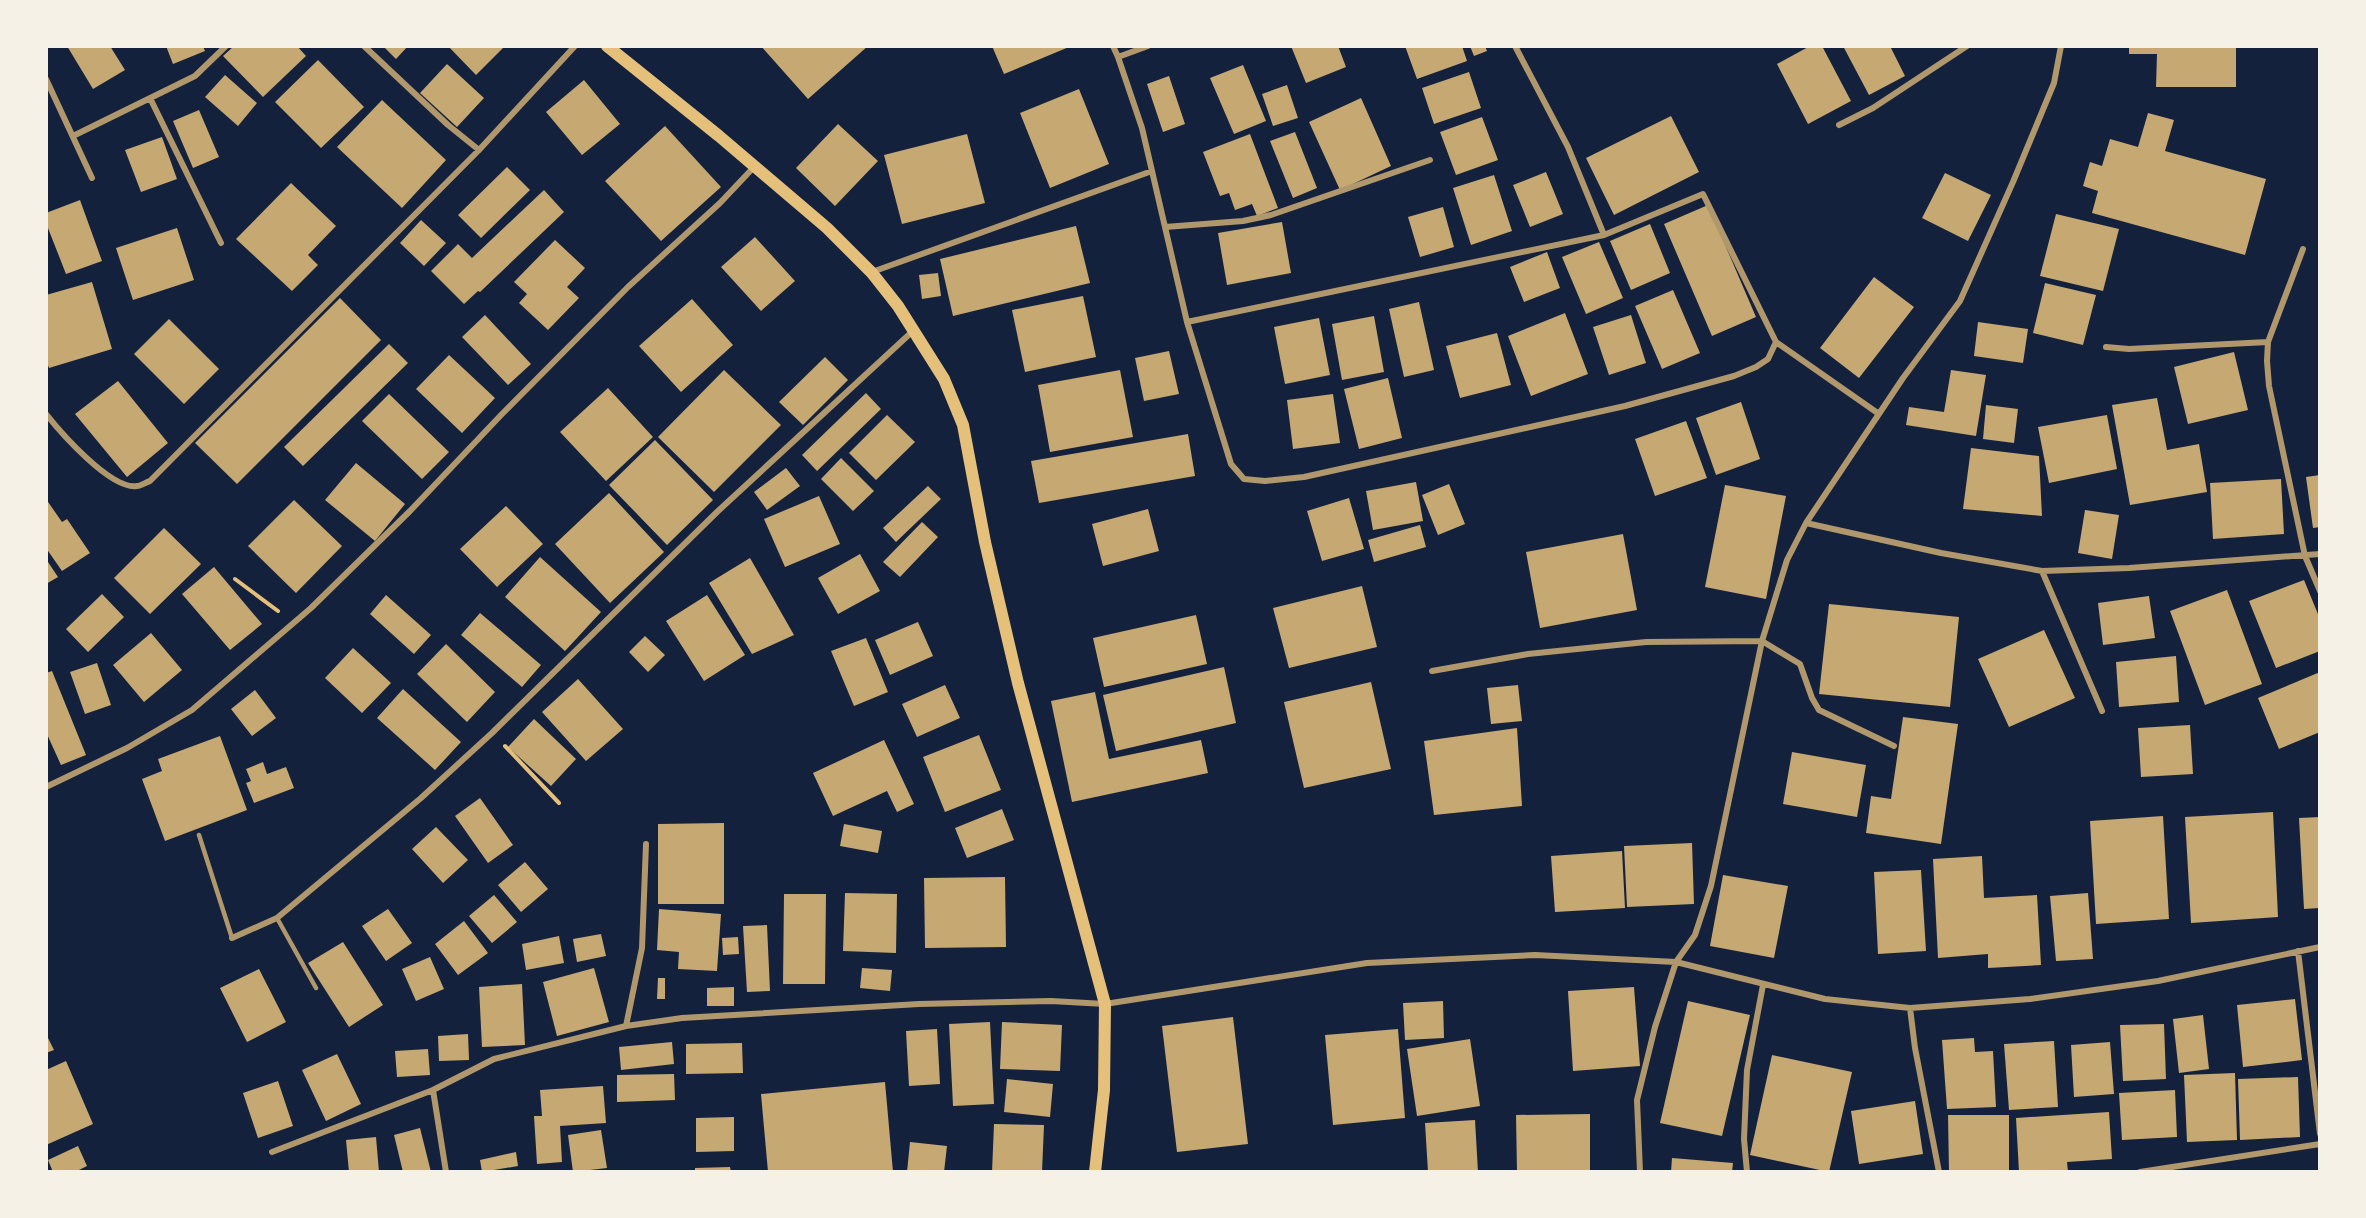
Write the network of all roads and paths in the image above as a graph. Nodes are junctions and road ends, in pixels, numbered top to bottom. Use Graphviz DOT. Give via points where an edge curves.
graph roads {
  1 [pos="226,46"];
  2 [pos="364,46"];
  3 [pos="575,46"];
  4 [pos="607,46"];
  5 [pos="1113,46"];
  6 [pos="1148,46"];
  7 [pos="1515,46"];
  8 [pos="1967,46"];
  9 [pos="2061,46"];
  10 [pos="1118,57"];
  11 [pos="46,79"];
  12 [pos="150,98"];
  13 [pos="1839,125"];
  14 [pos="73,136"];
  15 [pos="479,150"];
  16 [pos="1430,160"];
  17 [pos="754,167"];
  18 [pos="1152,171"];
  19 [pos="92,178"];
  20 [pos="1165,227"];
  21 [pos="1604,235"];
  22 [pos="221,243"];
  23 [pos="2303,249"];
  24 [pos="872,273"];
  25 [pos="1187,322"];
  26 [pos="914,329"];
  27 [pos="1776,342"];
  28 [pos="2268,342"];
  29 [pos="2106,347"];
  30 [pos="46,414"];
  31 [pos="1879,414"];
  32 [pos="1806,524"];
  33 [pos="2319,554"];
  34 [pos="2305,556"];
  35 [pos="2042,571"];
  36 [pos="235,579"];
  37 [pos="2319,591"];
  38 [pos="293,622"];
  39 [pos="1762,641"];
  40 [pos="1432,671"];
  41 [pos="2102,711"];
  42 [pos="492,733"];
  43 [pos="1894,746"];
  44 [pos="46,788"];
  45 [pos="559,803"];
  46 [pos="199,836"];
  47 [pos="646,844"];
  48 [pos="277,918"];
  49 [pos="232,938"];
  50 [pos="2319,947"];
  51 [pos="2298,951"];
  52 [pos="1676,962"];
  53 [pos="1763,985"];
  54 [pos="316,988"];
  55 [pos="1105,1004"];
  56 [pos="1910,1008"];
  57 [pos="626,1026"];
  58 [pos="433,1090"];
  59 [pos="2319,1134"];
  60 [pos="2319,1144"];
  61 [pos="272,1152"];
  62 [pos="446,1172"];
  63 [pos="1095,1172"];
  64 [pos="1640,1172"];
  65 [pos="1747,1172"];
  66 [pos="1939,1172"];
  67 [pos="2139,1172"];
  1 -- 12 [label="street" via="200,73"];
  2 -- 15 [label="street"];
  3 -- 15 [label="street"];
  4 -- 17 [label="main road"];
  5 -- 10 [label="street"];
  6 -- 10 [label="street"];
  7 -- 21 [label="street" via="1568,147"];
  8 -- 13 [label="street" via="1873,108"];
  9 -- 31 [label="street" via="2054,82 1960,301"];
  10 -- 18 [label="street"];
  11 -- 14 [label="street"];
  12 -- 14 [label="street"];
  12 -- 22 [label="street"];
  14 -- 19 [label="street"];
  15 -- 30 [label="street" via="150,481 127,485 111,477 63,436"];
  16 -- 20 [label="street" via="1271,215"];
  17 -- 24 [label="main road" via="828,228"];
  17 -- 38 [label="street" via="628,287 411,511"];
  18 -- 20 [label="street"];
  18 -- 24 [label="street"];
  20 -- 25 [label="street"];
  21 -- 25 [label="street"];
  21 -- 27 [label="street" via="1703,194"];
  23 -- 28 [label="street"];
  24 -- 26 [label="main road"];
  25 -- 27 [label="street" via="1231,464 1244,479 1265,481 1304,477 1625,406 1756,367 1768,359"];
  26 -- 42 [label="street" via="717,512"];
  26 -- 55 [label="main road" via="944,379 963,425 985,542 1016,672"];
  27 -- 31 [label="street"];
  28 -- 29 [label="street"];
  28 -- 34 [label="street" via="2270,386"];
  31 -- 32 [label="street"];
  32 -- 35 [label="street"];
  32 -- 39 [label="street" via="1786,560"];
  33 -- 34 [label="street"];
  34 -- 35 [label="street"];
  34 -- 37 [label="street"];
  35 -- 41 [label="street"];
  36 -- 38 [label="path"];
  38 -- 44 [label="street" via="192,710"];
  39 -- 40 [label="street" via="1635,644 1528,654"];
  39 -- 43 [label="street" via="1800,664 1819,710"];
  39 -- 52 [label="street" via="1711,886 1695,935"];
  42 -- 45 [label="path"];
  42 -- 48 [label="street"];
  46 -- 49 [label="lane"];
  47 -- 57 [label="street" via="642,948"];
  48 -- 49 [label="street"];
  48 -- 54 [label="lane"];
  50 -- 51 [label="street"];
  51 -- 56 [label="street" via="2158,981 2030,999"];
  51 -- 59 [label="street"];
  52 -- 53 [label="street"];
  52 -- 55 [label="street" via="1535,955 1367,963"];
  52 -- 64 [label="street" via="1637,1100"];
  53 -- 56 [label="street" via="1826,999"];
  53 -- 65 [label="street" via="1747,1070"];
  55 -- 57 [label="street" via="1051,1001 851,1006 682,1017"];
  55 -- 63 [label="main road" via="1104,1090"];
  56 -- 66 [label="street"];
  57 -- 58 [label="street" via="494,1059"];
  58 -- 61 [label="street"];
  58 -- 62 [label="street"];
  60 -- 67 [label="street"];
}
